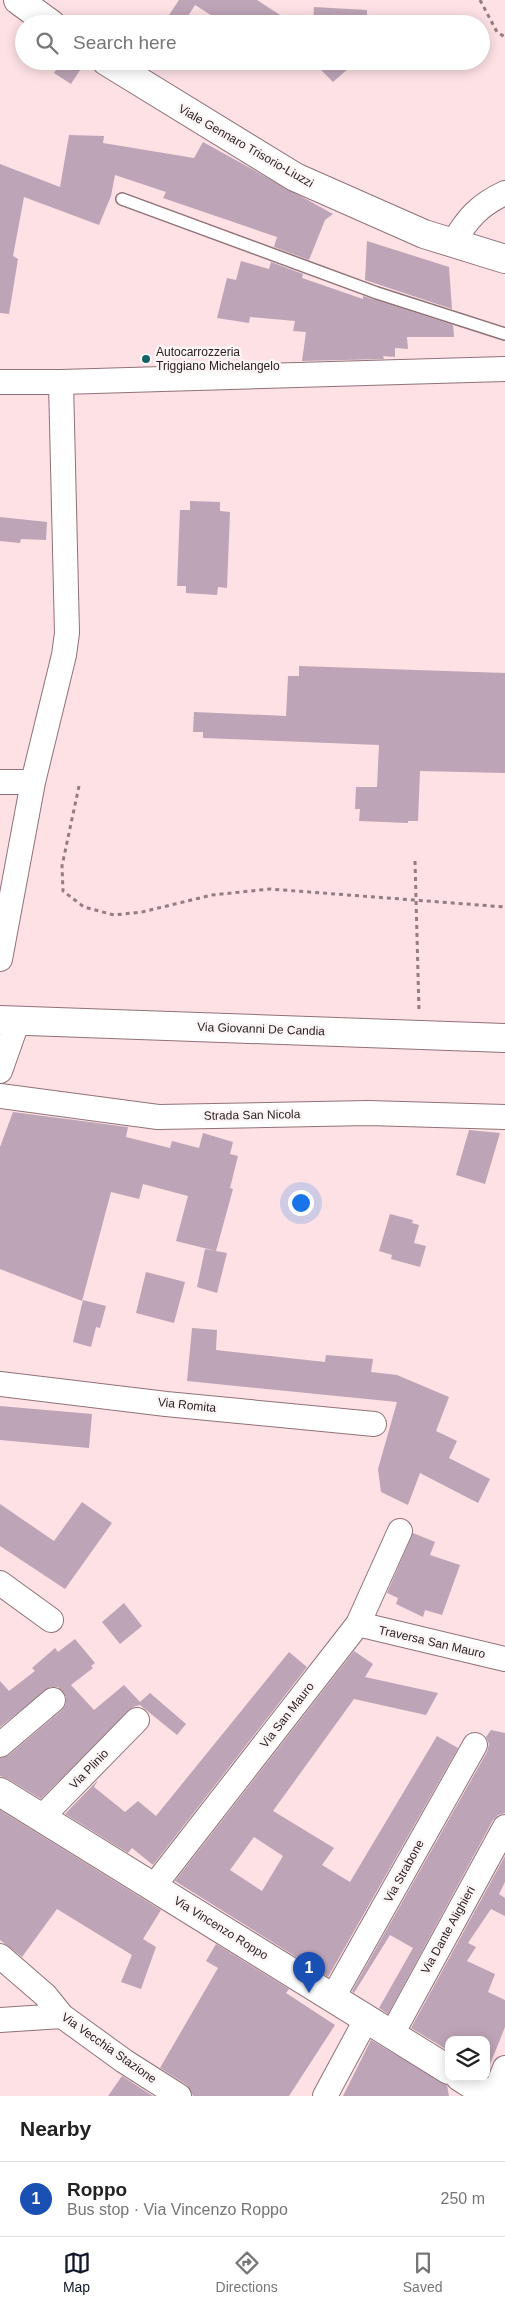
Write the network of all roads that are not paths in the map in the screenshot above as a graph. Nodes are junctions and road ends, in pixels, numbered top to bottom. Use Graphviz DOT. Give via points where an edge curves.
graph roads {
  1 [pos="18,0"];
  2 [pos="39,15"];
  3 [pos="121,70"];
  4 [pos="505,194"];
  5 [pos="122,199"];
  6 [pos="505,243"];
  7 [pos="463,245"];
  8 [pos="505,259"];
  9 [pos="505,334"];
  10 [pos="505,369"];
  11 [pos="0,382"];
  12 [pos="61,382"];
  13 [pos="0,782"];
  14 [pos="33,782"];
  15 [pos="0,959"];
  16 [pos="9,1020"];
  17 [pos="505,1038"];
  18 [pos="0,1071"];
  19 [pos="0,1096"];
  20 [pos="505,1116"];
  21 [pos="0,1384"];
  22 [pos="374,1424"];
  23 [pos="400,1531"];
  24 [pos="0,1583"];
  25 [pos="52,1620"];
  26 [pos="358,1624"];
  27 [pos="505,1659"];
  28 [pos="52,1700"];
  29 [pos="137,1720"];
  30 [pos="0,1745"];
  31 [pos="476,1745"];
  32 [pos="0,1792"];
  33 [pos="41,1818"];
  34 [pos="505,1827"];
  35 [pos="154,1886"];
  36 [pos="0,1956"];
  37 [pos="333,1997"];
  38 [pos="62,2016"];
  39 [pos="367,2018"];
  40 [pos="0,2020"];
  41 [pos="392,2034"];
  42 [pos="445,2068"];
  43 [pos="505,2068"];
  44 [pos="466,2081"];
  45 [pos="179,2096"];
  46 [pos="325,2096"];
  47 [pos="490,2096"];
  48 [pos="494,2096"];
  1 -- 2 [label="street"];
  3 -- 7 [label="street, Viale Gennaro Trisorio-Liuzzi" via="295,176 424,234"];
  4 -- 7 [label="street" via="492,199 467,219"];
  5 -- 9 [label="lane" via="377,293"];
  6 -- 7 [label="street"];
  7 -- 8 [label="street, Viale Gennaro Trisorio-Liuzzi"];
  10 -- 12 [label="street"];
  11 -- 12 [label="street"];
  12 -- 14 [label="street" via="67,633"];
  13 -- 14 [label="street"];
  14 -- 15 [label="street"];
  16 -- 17 [label="street, Via Giovanni De Candia"];
  16 -- 18 [label="street"];
  19 -- 20 [label="street, Strada San Nicola" via="158,1117"];
  21 -- 22 [label="street, Via Romita"];
  23 -- 26 [label="street, Via San Mauro"];
  24 -- 25 [label="street"];
  26 -- 27 [label="street, Traversa San Mauro"];
  26 -- 35 [label="street, Via San Mauro"];
  28 -- 30 [label="street"];
  29 -- 33 [label="street, Via Plinio"];
  31 -- 37 [label="street, Via Strabone"];
  32 -- 33 [label="street, Via Vincenzo Roppo"];
  33 -- 35 [label="street, Via Vincenzo Roppo"];
  34 -- 41 [label="street, Via Dante Alighieri"];
  35 -- 37 [label="street, Via Vincenzo Roppo"];
  36 -- 38 [label="street, Via Vecchia Stazione" via="45,1995"];
  37 -- 39 [label="street, Via Vincenzo Roppo"];
  38 -- 40 [label="street"];
  38 -- 45 [label="street, Via Vecchia Stazione"];
  39 -- 41 [label="street, Via Vincenzo Roppo"];
  39 -- 46 [label="street"];
  41 -- 42 [label="street, Via Vincenzo Roppo"];
  43 -- 48 [label="street"];
  44 -- 47 [label="street, Via Vincenzo Roppo"];
}
